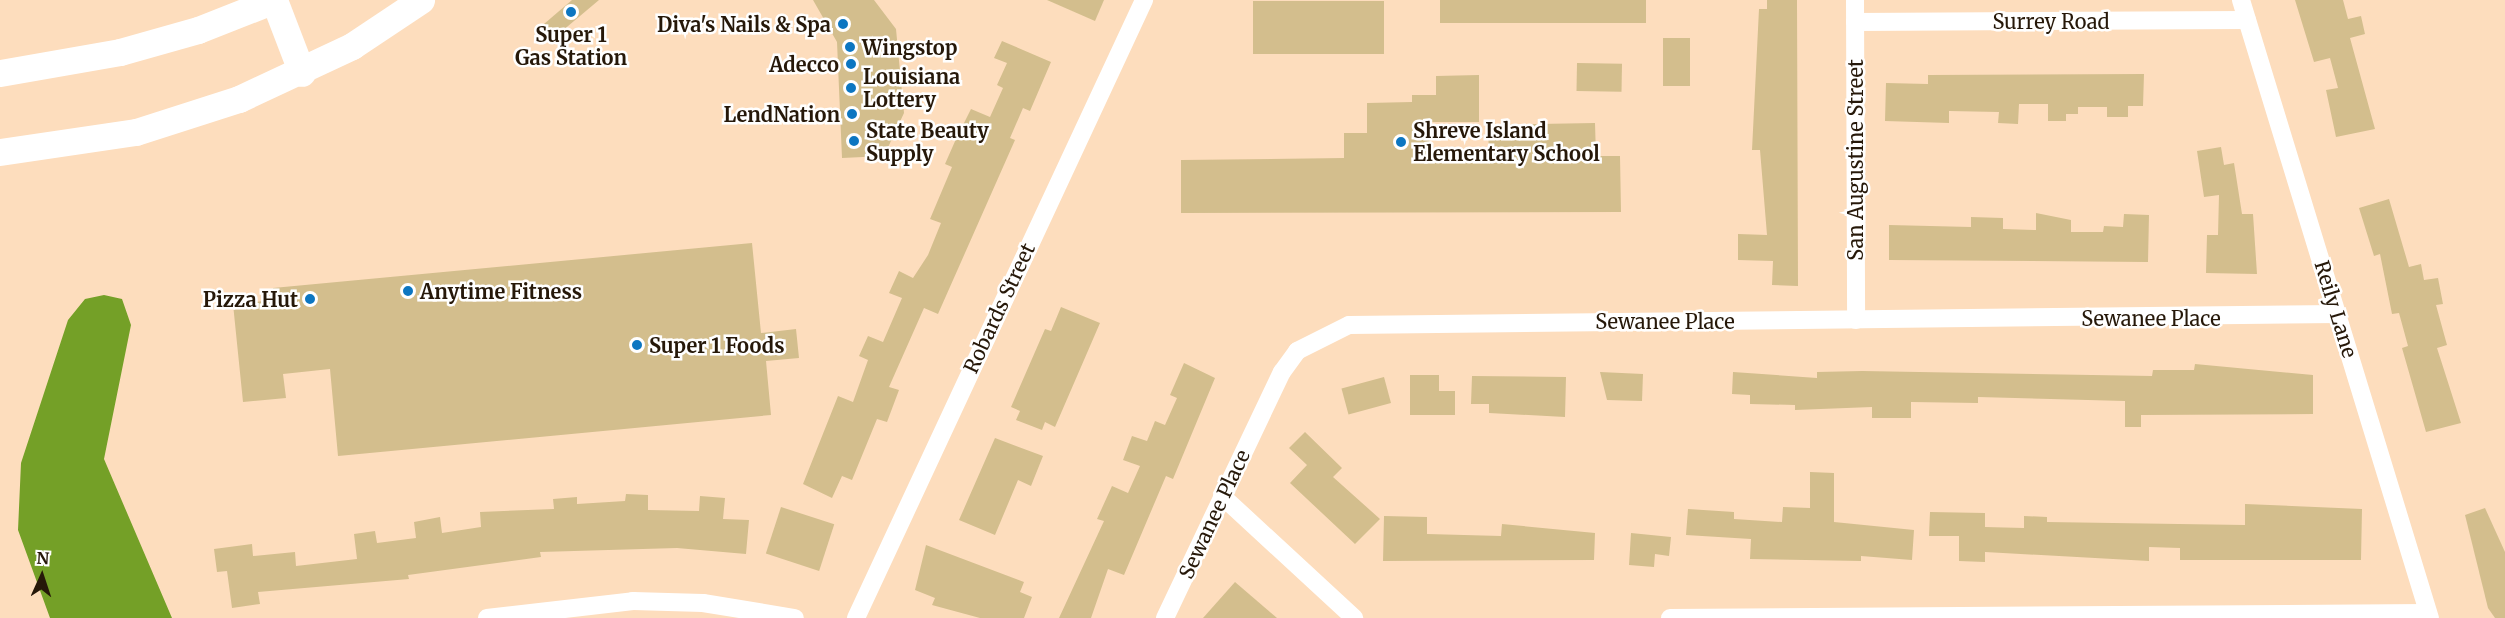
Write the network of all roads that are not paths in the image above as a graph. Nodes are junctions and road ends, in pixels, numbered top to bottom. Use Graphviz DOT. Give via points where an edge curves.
graph roads {
  1 [pos="274,0"];
  2 [pos="421,0"];
  3 [pos="1144,0"];
  4 [pos="1855,0"];
  5 [pos="2241,0"];
  6 [pos="2247,20"];
  7 [pos="1855,22"];
  8 [pos="0,73"];
  9 [pos="302,73"];
  10 [pos="68,144"];
  11 [pos="0,152"];
  12 [pos="0,168"];
  13 [pos="2338,314"];
  14 [pos="1856,320"];
  15 [pos="1222,496"];
  16 [pos="2429,615"];
  17 [pos="488,618"];
  18 [pos="795,618"];
  19 [pos="856,618"];
  20 [pos="1165,618"];
  21 [pos="1354,618"];
  22 [pos="1670,618"];
  1 -- 8 [label="main road" via="198,30 120,52"];
  1 -- 9 [label="main road"];
  2 -- 9 [label="main road"];
  3 -- 19 [label="street, Robards Street"];
  4 -- 7 [label="street, San Augustine Street"];
  5 -- 6 [label="street, Reily Lane"];
  6 -- 7 [label="street, Surrey Road"];
  6 -- 13 [label="street, Reily Lane"];
  7 -- 14 [label="street, San Augustine Street"];
  9 -- 10 [label="main road" via="171,123"];
  10 -- 11 [label="main road"];
  10 -- 12 [label="main road"];
  13 -- 14 [label="street, Sewanee Place"];
  13 -- 16 [label="street, Reily Lane"];
  14 -- 15 [label="street, Sewanee Place" via="1349,325 1297,351"];
  15 -- 20 [label="street, Sewanee Place"];
  15 -- 21 [label="street"];
  16 -- 22 [label="street"];
  17 -- 18 [label="street" via="633,601 703,603"];
}
